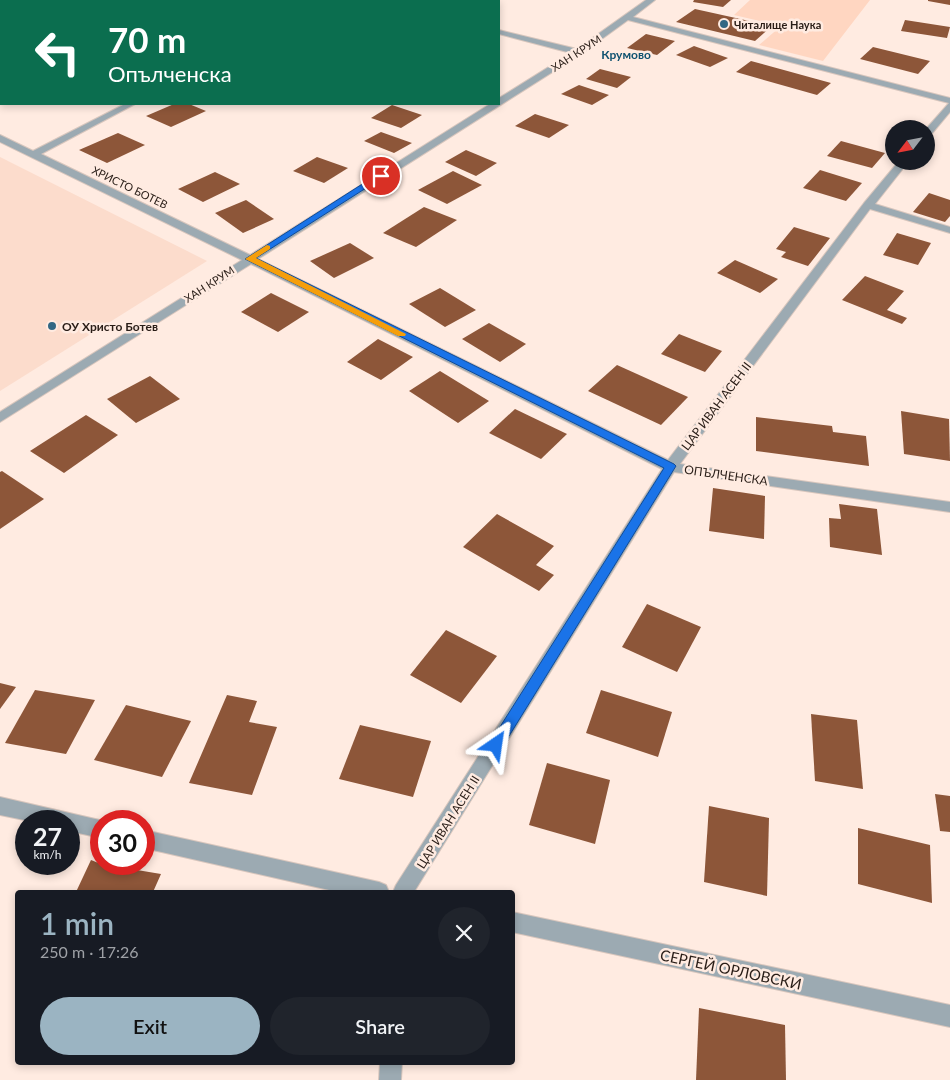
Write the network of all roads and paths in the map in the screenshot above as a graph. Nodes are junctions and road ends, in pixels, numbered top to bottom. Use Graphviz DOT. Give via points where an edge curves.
graph roads {
  1 [pos="651,0"];
  2 [pos="629,18"];
  3 [pos="500,32"];
  4 [pos="578,52"];
  5 [pos="500,101"];
  6 [pos="950,101"];
  7 [pos="129,105"];
  8 [pos="494,105"];
  9 [pos="950,106"];
  10 [pos="935,124"];
  11 [pos="0,138"];
  12 [pos="34,154"];
  13 [pos="897,170"];
  14 [pos="868,205"];
  15 [pos="950,230"];
  16 [pos="249,259"];
  17 [pos="0,418"];
  18 [pos="670,466"];
  19 [pos="950,507"];
  20 [pos="0,806"];
  21 [pos="18,810"];
  22 [pos="155,841"];
  23 [pos="370,890"];
  24 [pos="404,890"];
  25 [pos="515,923"];
  26 [pos="950,1016"];
  27 [pos="391,1065"];
  28 [pos="390,1080"];
  1 -- 2 [label="street, ХАН КРУМ"];
  2 -- 4 [label="street, ХАН КРУМ"];
  2 -- 6 [label="street"];
  3 -- 4 [label="street"];
  4 -- 5 [label="street, ХАН КРУМ"];
  7 -- 12 [label="street"];
  8 -- 16 [label="street, ХАН КРУМ"];
  9 -- 10 [label="street"];
  11 -- 12 [label="street, ХРИСТО БОТЕВ"];
  12 -- 16 [label="street, ХРИСТО БОТЕВ"];
  13 -- 14 [label="street, ЦАР ИВАН АСЕН II"];
  14 -- 15 [label="street"];
  14 -- 18 [label="street, ЦАР ИВАН АСЕН II"];
  16 -- 17 [label="street, ХАН КРУМ"];
  16 -- 18 [label="street, ОПЪЛЧЕНСКА"];
  18 -- 19 [label="street, ОПЪЛЧЕНСКА"];
  18 -- 24 [label="street, ЦАР ИВАН АСЕН II"];
  20 -- 21 [label="street"];
  22 -- 23 [label="street"];
  25 -- 26 [label="street, СЕРГЕЙ ОРЛОВСКИ"];
  27 -- 28 [label="street"];
}
